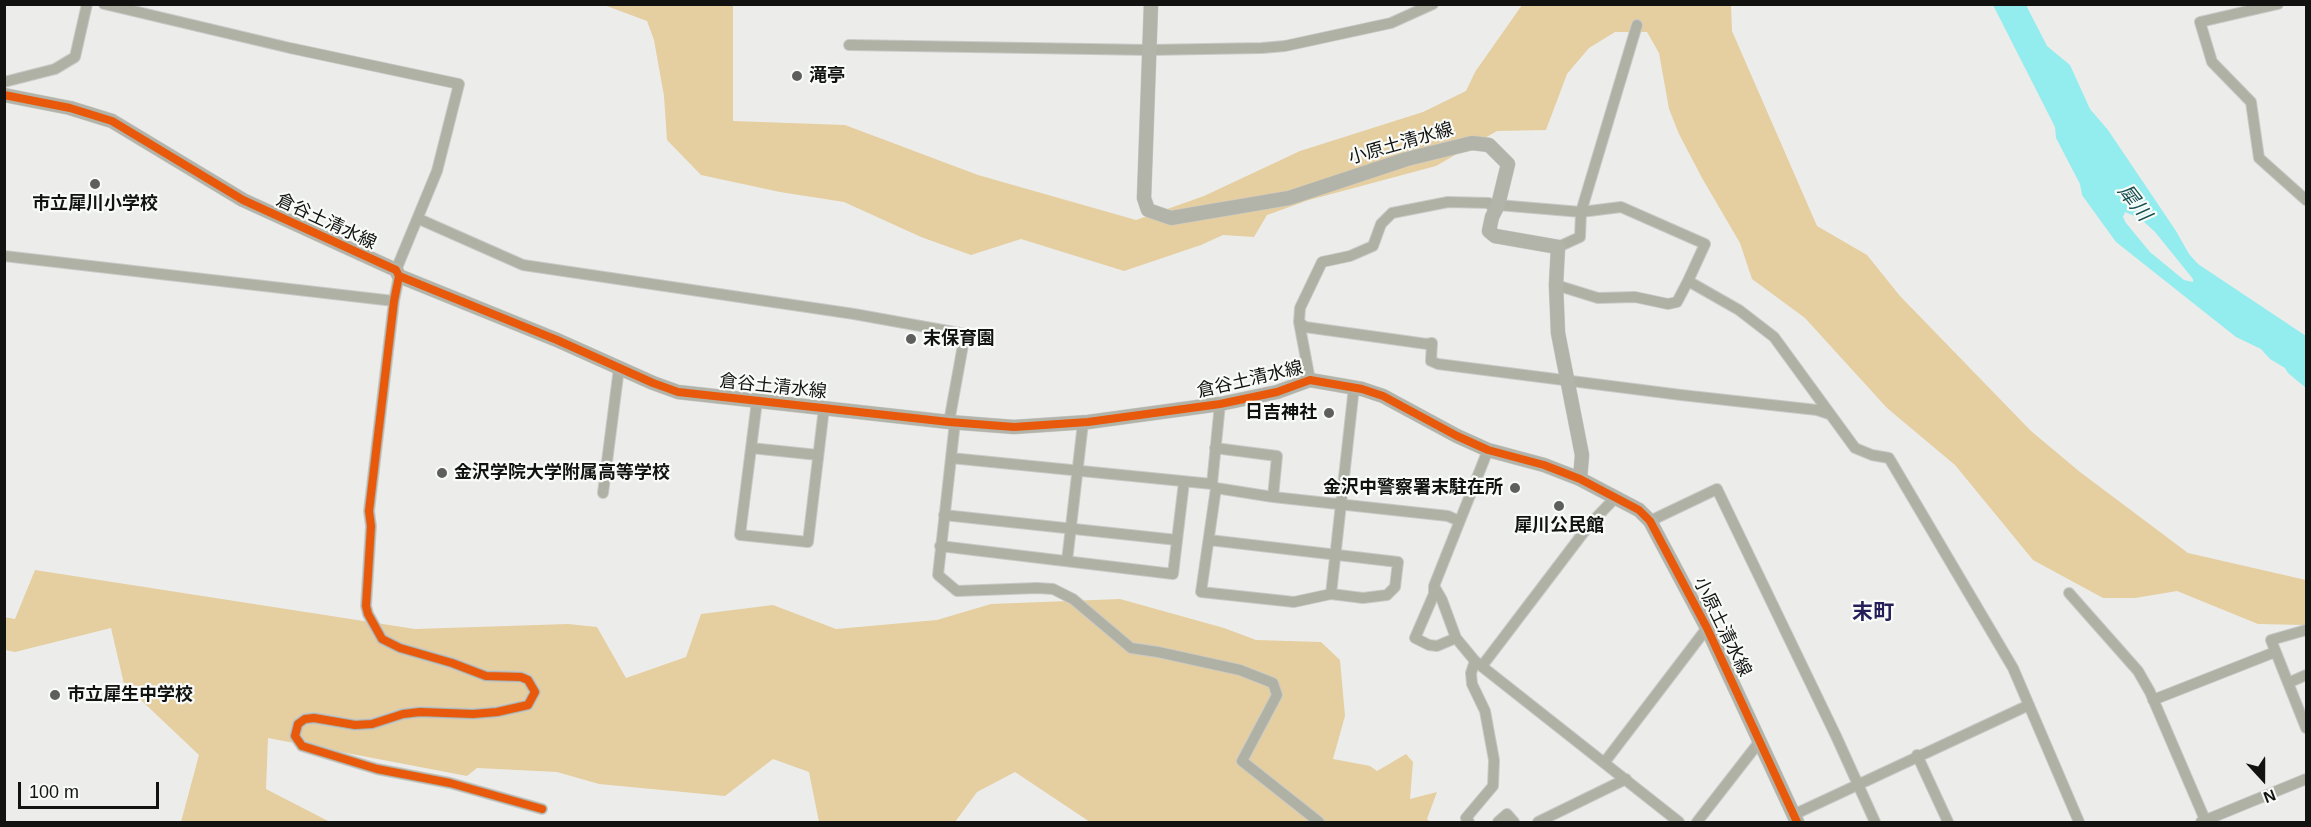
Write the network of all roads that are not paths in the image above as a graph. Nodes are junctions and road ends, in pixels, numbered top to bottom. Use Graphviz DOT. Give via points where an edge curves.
graph roads {
  1 [pos="87,4"];
  2 [pos="104,4"];
  3 [pos="1150,4"];
  4 [pos="1433,4"];
  5 [pos="2278,4"];
  6 [pos="1637,25"];
  7 [pos="849,45"];
  8 [pos="1149,50"];
  9 [pos="4,82"];
  10 [pos="4,95"];
  11 [pos="2307,200"];
  12 [pos="1496,208"];
  13 [pos="1581,212"];
  14 [pos="419,219"];
  15 [pos="1558,247"];
  16 [pos="4,256"];
  17 [pos="398,273"];
  18 [pos="1688,281"];
  19 [pos="1556,285"];
  20 [pos="394,301"];
  21 [pos="1299,322"];
  22 [pos="620,368"];
  23 [pos="1310,380"];
  24 [pos="1568,381"];
  25 [pos="1354,387"];
  26 [pos="757,401"];
  27 [pos="1220,404"];
  28 [pos="824,408"];
  29 [pos="1829,414"];
  30 [pos="952,422"];
  31 [pos="1083,423"];
  32 [pos="751,448"];
  33 [pos="1215,448"];
  34 [pos="1488,450"];
  35 [pos="818,454"];
  36 [pos="951,458"];
  37 [pos="1077,471"];
  38 [pos="1580,479"];
  39 [pos="1184,482"];
  40 [pos="1214,486"];
  41 [pos="603,493"];
  42 [pos="1273,497"];
  43 [pos="1616,497"];
  44 [pos="1341,505"];
  45 [pos="944,514"];
  46 [pos="1459,521"];
  47 [pos="1650,521"];
  48 [pos="1071,528"];
  49 [pos="1177,540"];
  50 [pos="1209,540"];
  51 [pos="940,546"];
  52 [pos="1335,555"];
  53 [pos="1067,561"];
  54 [pos="1434,586"];
  55 [pos="2069,593"];
  56 [pos="1330,594"];
  57 [pos="1707,628"];
  58 [pos="2307,630"];
  59 [pos="1456,638"];
  60 [pos="2275,652"];
  61 [pos="1478,663"];
  62 [pos="2307,675"];
  63 [pos="2288,683"];
  64 [pos="2153,700"];
  65 [pos="2029,705"];
  66 [pos="2306,726"];
  67 [pos="1760,741"];
  68 [pos="1917,755"];
  69 [pos="1604,763"];
  70 [pos="1626,779"];
  71 [pos="2307,779"];
  72 [pos="1857,785"];
  73 [pos="542,809"];
  74 [pos="1795,819"];
  75 [pos="1672,821"];
  76 [pos="1319,822"];
  77 [pos="1469,822"];
  78 [pos="1498,822"];
  79 [pos="1514,822"];
  80 [pos="1538,822"];
  81 [pos="1697,822"];
  82 [pos="1875,822"];
  83 [pos="1948,822"];
  84 [pos="2079,822"];
  85 [pos="2204,822"];
  1 -- 9 [label="street" via="75,57 55,69"];
  2 -- 14 [label="street" via="459,84 437,171"];
  3 -- 8 [label="main road, 小原土清水線"];
  4 -- 8 [label="street" via="1391,23 1285,46"];
  5 -- 11 [label="street" via="2200,22 2212,62 2251,102 2259,158"];
  6 -- 13 [label="street"];
  7 -- 8 [label="street"];
  8 -- 12 [label="main road, 小原土清水線" via="1144,198 1148,210 1171,218 1289,198 1407,159 1472,143 1489,145 1508,164"];
  10 -- 17 [label="main road, 倉谷土清水線" via="112,121 243,200"];
  12 -- 13 [label="street"];
  12 -- 15 [label="main road, 小原土清水線" via="1489,231 1495,236"];
  12 -- 21 [label="street" via="1489,203 1448,202 1392,213 1381,224 1373,246 1322,262 1300,308"];
  13 -- 15 [label="street" via="1580,237"];
  13 -- 18 [label="street" via="1621,207 1705,244"];
  14 -- 17 [label="street"];
  14 -- 30 [label="street" via="523,265 965,334"];
  15 -- 19 [label="main road"];
  16 -- 20 [label="street"];
  17 -- 20 [label="street"];
  17 -- 22 [label="main road, 倉谷土清水線"];
  18 -- 19 [label="street" via="1677,302 1668,304 1635,297 1598,298"];
  18 -- 29 [label="street" via="1774,337"];
  19 -- 24 [label="main road" via="1558,333"];
  20 -- 73 [label="street" via="369,511 368,614 382,639 399,648 486,676 520,677 528,680 535,693 528,705 497,712 420,712 355,725 305,719 298,724 295,736 302,746 377,769 450,783"];
  21 -- 23 [label="street"];
  21 -- 24 [label="street" via="1305,327 1432,342 1431,362"];
  22 -- 26 [label="main road, 倉谷土清水線" via="678,392"];
  22 -- 41 [label="street"];
  23 -- 25 [label="main road, 倉谷土清水線"];
  23 -- 27 [label="main road, 倉谷土清水線" via="1277,392"];
  24 -- 29 [label="street"];
  24 -- 38 [label="main road" via="1582,455"];
  25 -- 34 [label="main road, 倉谷土清水線" via="1383,396"];
  25 -- 44 [label="street"];
  26 -- 28 [label="main road, 倉谷土清水線"];
  26 -- 32 [label="street"];
  27 -- 31 [label="main road, 倉谷土清水線"];
  27 -- 33 [label="street"];
  28 -- 30 [label="main road, 倉谷土清水線"];
  28 -- 35 [label="street"];
  29 -- 65 [label="street" via="1855,448 1889,458 2013,668"];
  30 -- 31 [label="main road, 倉谷土清水線" via="1014,427"];
  30 -- 36 [label="street"];
  31 -- 37 [label="street"];
  32 -- 35 [label="street"];
  32 -- 35 [label="street" via="740,535 808,542"];
  33 -- 40 [label="street"];
  33 -- 42 [label="street" via="1276,456"];
  34 -- 38 [label="main road, 倉谷土清水線"];
  34 -- 46 [label="street"];
  36 -- 37 [label="street"];
  36 -- 45 [label="street"];
  37 -- 39 [label="street"];
  37 -- 48 [label="street"];
  38 -- 43 [label="main road, 小原土清水線"];
  39 -- 40 [label="street"];
  39 -- 49 [label="street"];
  40 -- 42 [label="street"];
  40 -- 50 [label="street"];
  42 -- 44 [label="street"];
  43 -- 47 [label="main road, 小原土清水線"];
  43 -- 61 [label="street"];
  44 -- 46 [label="street" via="1448,516"];
  44 -- 52 [label="street"];
  45 -- 48 [label="street"];
  45 -- 51 [label="street"];
  46 -- 54 [label="street"];
  47 -- 57 [label="main road, 小原土清水線"];
  47 -- 72 [label="street" via="1717,489"];
  48 -- 49 [label="street"];
  48 -- 53 [label="street"];
  49 -- 53 [label="street" via="1173,574"];
  50 -- 52 [label="street"];
  50 -- 56 [label="street" via="1201,592 1294,602"];
  51 -- 53 [label="street"];
  51 -- 76 [label="street" via="938,574 957,591 1053,589 1073,599 1131,648 1240,669 1273,683 1277,695 1242,761"];
  52 -- 56 [label="street"];
  52 -- 56 [label="street" via="1398,562 1395,587 1387,595 1375,597"];
  54 -- 59 [label="street"];
  54 -- 59 [label="street" via="1415,638 1437,646"];
  55 -- 64 [label="street" via="2138,671"];
  57 -- 67 [label="main road, 小原土清水線"];
  57 -- 69 [label="street"];
  58 -- 60 [label="street" via="2271,639"];
  59 -- 61 [label="street"];
  60 -- 63 [label="street"];
  60 -- 64 [label="street"];
  61 -- 69 [label="street"];
  61 -- 77 [label="street" via="1471,673 1472,684 1485,711 1494,777 1493,786 1466,818"];
  62 -- 63 [label="street"];
  63 -- 66 [label="street"];
  64 -- 85 [label="street"];
  65 -- 68 [label="street"];
  65 -- 84 [label="street"];
  67 -- 74 [label="main road, 小原土清水線"];
  67 -- 81 [label="street"];
  68 -- 72 [label="street"];
  68 -- 83 [label="street"];
  69 -- 70 [label="street"];
  70 -- 75 [label="street"];
  70 -- 80 [label="street"];
  71 -- 85 [label="street"];
  72 -- 74 [label="street"];
  72 -- 82 [label="street"];
  78 -- 79 [label="street" via="1507,814"];
}
